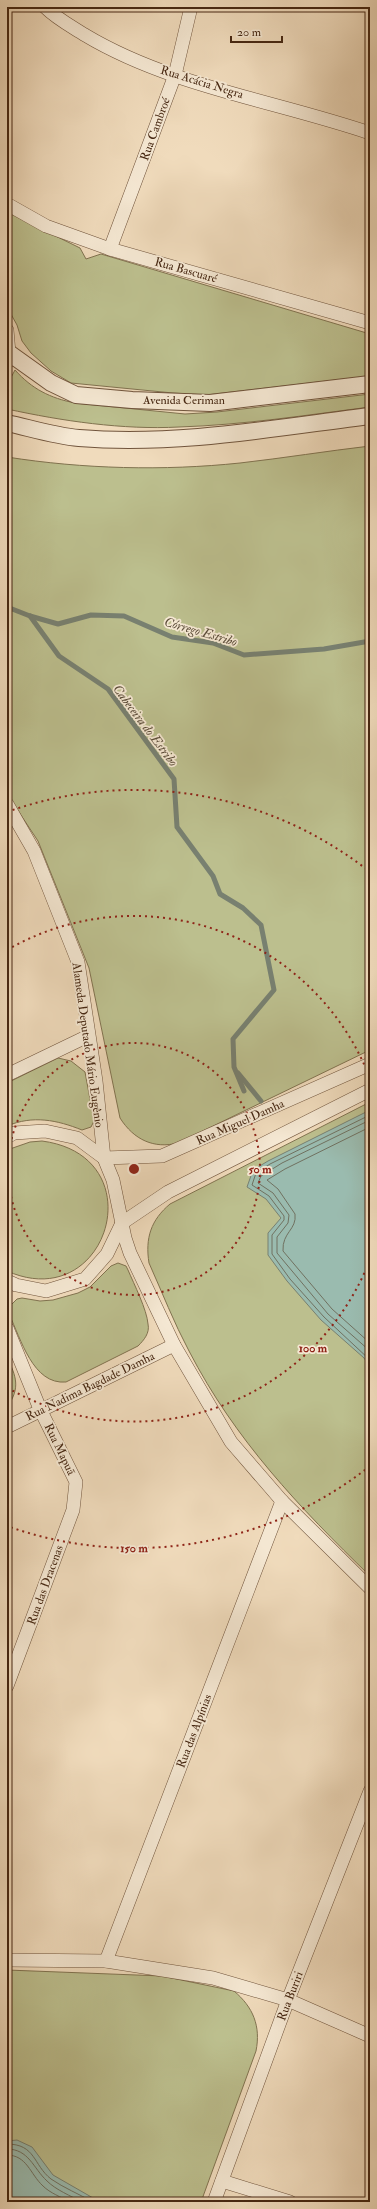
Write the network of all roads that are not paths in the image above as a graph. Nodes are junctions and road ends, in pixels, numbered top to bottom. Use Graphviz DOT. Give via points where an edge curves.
graph roads {
  1 [pos="45,7"];
  2 [pos="191,7"];
  3 [pos="175,75"];
  4 [pos="370,133"];
  5 [pos="7,204"];
  6 [pos="110,249"];
  7 [pos="370,323"];
  8 [pos="7,330"];
  9 [pos="8,358"];
  10 [pos="370,384"];
  11 [pos="370,416"];
  12 [pos="7,423"];
  13 [pos="7,804"];
  14 [pos="88,1036"];
  15 [pos="370,1064"];
  16 [pos="7,1075"];
  17 [pos="370,1090"];
  18 [pos="7,1137"];
  19 [pos="104,1158"];
  20 [pos="122,1223"];
  21 [pos="7,1281"];
  22 [pos="7,1328"];
  23 [pos="174,1345"];
  24 [pos="40,1409"];
  25 [pos="7,1427"];
  26 [pos="76,1482"];
  27 [pos="282,1501"];
  28 [pos="370,1588"];
  29 [pos="7,1686"];
  30 [pos="370,1791"];
  31 [pos="7,1960"];
  32 [pos="106,1961"];
  33 [pos="288,2000"];
  34 [pos="370,2036"];
  35 [pos="222,2181"];
  36 [pos="214,2202"];
  37 [pos="290,2202"];
  1 -- 3 [label="street, Rua Acácia Negra" via="54,16 113,52"];
  2 -- 3 [label="street, Rua Cambroé"];
  3 -- 4 [label="street, Rua Acácia Negra"];
  3 -- 6 [label="street, Rua Cambroé"];
  5 -- 6 [label="street, Rua Bascuaré" via="46,226"];
  6 -- 7 [label="street, Rua Bascuaré"];
  8 -- 9 [label="street"];
  9 -- 10 [label="street, Avenida Ceriman" via="76,395 132,400 210,403"];
  11 -- 12 [label="street" via="213,435 126,440 77,437"];
  13 -- 14 [label="street, Alameda Deputado Mário Eugênio" via="34,851 78,962"];
  14 -- 16 [label="street"];
  14 -- 19 [label="street, Alameda Deputado Mário Eugênio" via="96,1081"];
  15 -- 19 [label="street, Rua Miguel Damha" via="162,1156"];
  17 -- 20 [label="street" via="168,1192"];
  18 -- 19 [label="street" via="14,1133 45,1131 77,1138"];
  19 -- 20 [label="street, Alameda Deputado Mário Eugênio"];
  20 -- 21 [label="street" via="107,1254 84,1279 46,1291"];
  20 -- 23 [label="street, Alameda Deputado Mário Eugênio" via="124,1238"];
  22 -- 24 [label="street, Rua Mapuã"];
  23 -- 24 [label="street, Rua Nadima Bagdade Damha"];
  23 -- 27 [label="street, Alameda Deputado Mário Eugênio" via="230,1442"];
  24 -- 25 [label="street, Rua Nadima Bagdade Damha"];
  24 -- 26 [label="street, Rua Mapuã"];
  26 -- 29 [label="street, Rua das Dracenas" via="73,1510"];
  27 -- 28 [label="street, Alameda Deputado Mário Eugênio"];
  27 -- 32 [label="street, Rua das Alpínias"];
  30 -- 33 [label="street, Rua Buriri"];
  31 -- 32 [label="street"];
  32 -- 33 [label="street" via="213,1978"];
  33 -- 34 [label="street"];
  33 -- 35 [label="street, Rua Buriri"];
  35 -- 36 [label="street, Rua Buriri"];
  35 -- 37 [label="street"];
}
